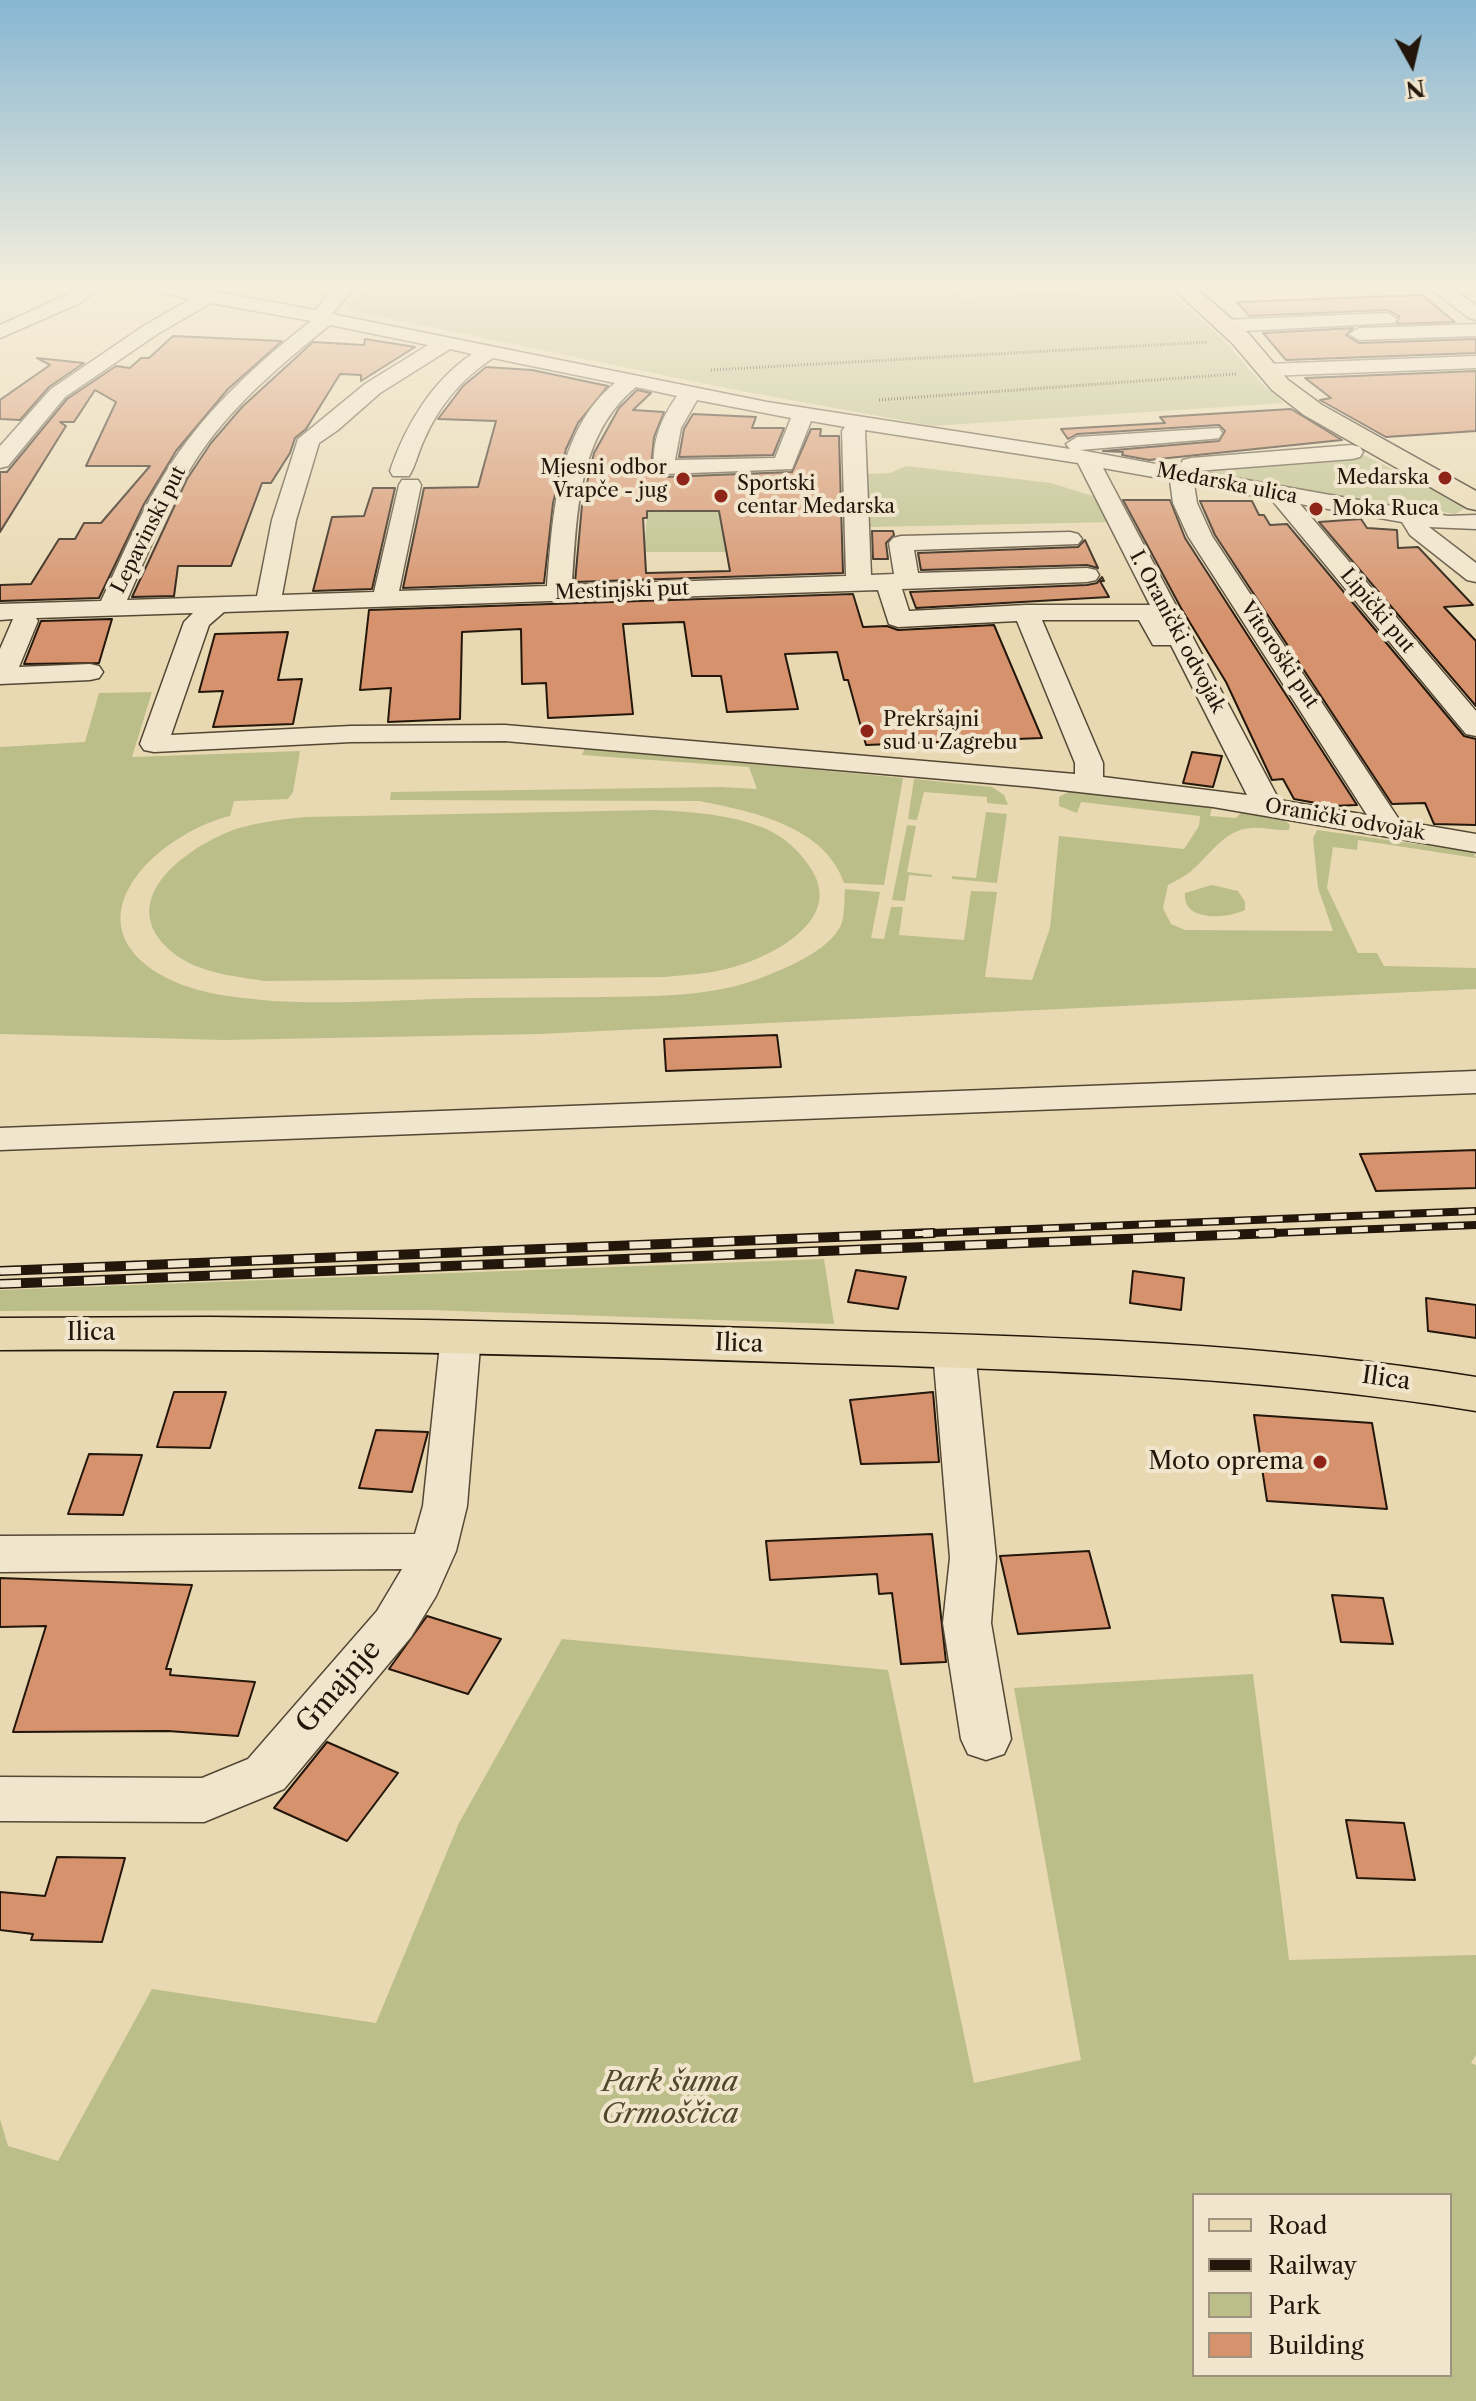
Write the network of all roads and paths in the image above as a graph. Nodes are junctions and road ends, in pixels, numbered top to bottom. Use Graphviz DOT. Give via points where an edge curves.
graph roads {
  1 [pos="56,395"];
  2 [pos="242,395"];
  3 [pos="364,395"];
  4 [pos="442,395"];
  5 [pos="615,395"];
  6 [pos="690,395"];
  7 [pos="697,395"];
  8 [pos="945,395"];
  9 [pos="1293,395"];
  10 [pos="875,400"];
  11 [pos="803,414"];
  12 [pos="858,423"];
  13 [pos="1211,433"];
  14 [pos="1026,450"];
  15 [pos="1352,452"];
  16 [pos="1087,459"];
  17 [pos="0,461"];
  18 [pos="1153,470"];
  19 [pos="1181,476"];
  20 [pos="1279,494"];
  21 [pos="1476,502"];
  22 [pos="1410,517"];
  23 [pos="1476,522"];
  24 [pos="1070,539"];
  25 [pos="1087,575"];
  26 [pos="1476,575"];
  27 [pos="897,581"];
  28 [pos="859,582"];
  29 [pos="559,594"];
  30 [pos="385,599"];
  31 [pos="268,604"];
  32 [pos="110,609"];
  33 [pos="213,610"];
  34 [pos="1026,613"];
  35 [pos="12,617"];
  36 [pos="1162,639"];
  37 [pos="90,672"];
  38 [pos="1,676"];
  39 [pos="1476,728"];
  40 [pos="1089,784"];
  41 [pos="1267,805"];
  42 [pos="1390,828"];
  43 [pos="1476,843"];
  44 [pos="1476,1082"];
  45 [pos="0,1139"];
  46 [pos="0,1334"];
  47 [pos="461,1335"];
  48 [pos="954,1351"];
  49 [pos="1476,1394"];
  50 [pos="433,1551"];
  51 [pos="0,1554"];
  52 [pos="986,1739"];
  53 [pos="0,1799"];
  1 -- 17 [label="street"];
  2 -- 32 [label="street, Lepavinski put" via="203,433 174,475"];
  3 -- 31 [label="street" via="323,434 309,439 284,520"];
  4 -- 30 [label="street" via="407,450"];
  5 -- 29 [label="street" via="591,426 570,481"];
  6 -- 11 [label="street" via="666,445 665,467 784,464"];
  7 -- 11 [label="street, Medarska ulica"];
  8 -- 10 [label="path"];
  9 -- 21 [label="main road"];
  11 -- 12 [label="street, Medarska ulica"];
  12 -- 14 [label="street, Medarska ulica"];
  12 -- 28 [label="street" via="853,431"];
  13 -- 14 [label="street, Medarska ulica"];
  14 -- 16 [label="street, Medarska ulica"];
  15 -- 18 [label="street"];
  16 -- 18 [label="street, Medarska ulica"];
  16 -- 41 [label="street, I. Oranički odvojak"];
  18 -- 19 [label="street, Medarska ulica"];
  19 -- 20 [label="street, Medarska ulica"];
  19 -- 42 [label="street, Vitoroški put" via="1185,503 1200,536"];
  20 -- 22 [label="street, Medarska ulica"];
  20 -- 39 [label="street, Lipički put"];
  22 -- 23 [label="street, Medarska ulica"];
  22 -- 26 [label="street" via="1418,530"];
  24 -- 27 [label="street" via="901,543"];
  25 -- 27 [label="street, Mestinjski put"];
  27 -- 28 [label="street, Mestinjski put"];
  27 -- 34 [label="street" via="898,619"];
  28 -- 29 [label="street, Mestinjski put"];
  29 -- 30 [label="street, Mestinjski put"];
  30 -- 31 [label="street, Mestinjski put"];
  31 -- 32 [label="street, Mestinjski put"];
  32 -- 35 [label="street, Mestinjski put"];
  33 -- 40 [label="street, Oranički odvojak" via="197,622 154,744 505,733"];
  34 -- 36 [label="street" via="1148,612"];
  34 -- 40 [label="street" via="1089,763"];
  35 -- 38 [label="street"];
  37 -- 38 [label="street"];
  40 -- 41 [label="street, Oranički odvojak"];
  41 -- 42 [label="street, Oranički odvojak"];
  42 -- 43 [label="street, Oranički odvojak"];
  44 -- 45 [label="street"];
  46 -- 47 [label="main road, Ilica"];
  47 -- 48 [label="main road, Ilica"];
  47 -- 50 [label="street, Gmajnje" via="445,1506"];
  48 -- 49 [label="main road, Ilica" via="1287,1366"];
  48 -- 52 [label="street" via="973,1558 967,1623"];
  50 -- 51 [label="street"];
  50 -- 53 [label="street, Gmajnje" via="394,1624 266,1774 204,1800"];
}
